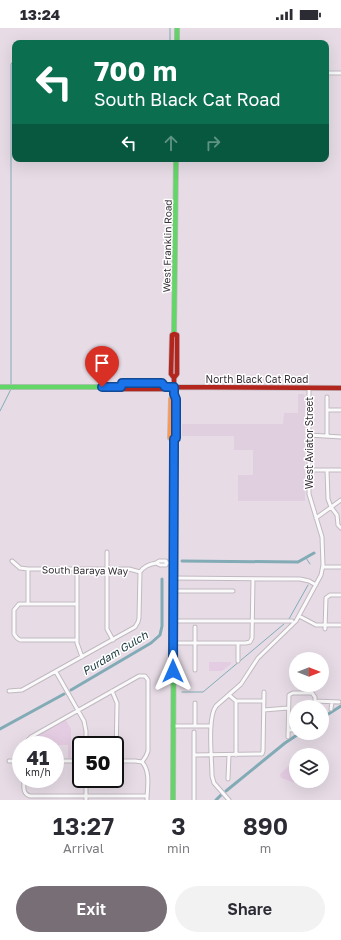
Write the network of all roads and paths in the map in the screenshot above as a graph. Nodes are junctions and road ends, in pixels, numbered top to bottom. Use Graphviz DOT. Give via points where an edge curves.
graph roads {
  1 [pos="177,28"];
  2 [pos="177,40"];
  3 [pos="329,73"];
  4 [pos="341,73"];
  5 [pos="176,162"];
  6 [pos="0,387"];
  7 [pos="174,387"];
  8 [pos="309,388"];
  9 [pos="341,388"];
  10 [pos="327,397"];
  11 [pos="327,410"];
  12 [pos="341,410"];
  13 [pos="309,434"];
  14 [pos="327,436"];
  15 [pos="341,437"];
  16 [pos="309,470"];
  17 [pos="327,470"];
  18 [pos="341,470"];
  19 [pos="341,500"];
  20 [pos="331,507"];
  21 [pos="316,518"];
  22 [pos="341,528"];
  23 [pos="107,552"];
  24 [pos="12,561"];
  25 [pos="174,563"];
  26 [pos="341,567"];
  27 [pos="323,568"];
  28 [pos="28,569"];
  29 [pos="77,569"];
  30 [pos="107,569"];
  31 [pos="140,572"];
  32 [pos="173,578"];
  33 [pos="253,579"];
  34 [pos="316,585"];
  35 [pos="233,590"];
  36 [pos="173,591"];
  37 [pos="341,594"];
  38 [pos="28,604"];
  39 [pos="77,604"];
  40 [pos="299,616"];
  41 [pos="173,621"];
  42 [pos="252,621"];
  43 [pos="292,621"];
  44 [pos="341,625"];
  45 [pos="195,627"];
  46 [pos="325,627"];
  47 [pos="77,640"];
  48 [pos="113,640"];
  49 [pos="173,643"];
  50 [pos="195,643"];
  51 [pos="238,643"];
  52 [pos="82,657"];
  53 [pos="238,661"];
  54 [pos="195,670"];
  55 [pos="56,672"];
  56 [pos="9,691"];
  57 [pos="112,691"];
  58 [pos="264,692"];
  59 [pos="229,695"];
  60 [pos="314,700"];
  61 [pos="264,701"];
  62 [pos="236,702"];
  63 [pos="332,702"];
  64 [pos="339,702"];
  65 [pos="195,703"];
  66 [pos="288,708"];
  67 [pos="331,709"];
  68 [pos="78,710"];
  69 [pos="264,710"];
  70 [pos="173,726"];
  71 [pos="195,726"];
  72 [pos="211,726"];
  73 [pos="288,730"];
  74 [pos="194,732"];
  75 [pos="33,736"];
  76 [pos="86,736"];
  77 [pos="116,736"];
  78 [pos="288,737"];
  79 [pos="194,755"];
  80 [pos="212,755"];
  81 [pos="229,755"];
  82 [pos="236,755"];
  83 [pos="124,761"];
  84 [pos="142,762"];
  85 [pos="228,779"];
  86 [pos="24,788"];
  87 [pos="86,798"];
  88 [pos="147,798"];
  89 [pos="173,800"];
  90 [pos="194,800"];
  91 [pos="229,800"];
  1 -- 2 [label="main road"];
  3 -- 4 [label="street"];
  5 -- 7 [label="main road, West Franklin Road" via="174,334 177,335 177,374 174,378"];
  6 -- 7 [label="main road, North Black Cat Road" via="121,387 122,383 162,383 165,387"];
  7 -- 8 [label="main road, North Black Cat Road"];
  7 -- 25 [label="main road, West Franklin Road"];
  8 -- 9 [label="main road, North Black Cat Road"];
  8 -- 13 [label="street, West Aviator Street"];
  10 -- 11 [label="street"];
  11 -- 12 [label="street"];
  11 -- 14 [label="street"];
  13 -- 14 [label="street"];
  13 -- 16 [label="street, West Aviator Street"];
  14 -- 15 [label="street"];
  16 -- 17 [label="street"];
  16 -- 21 [label="street, West Aviator Street" via="309,494"];
  17 -- 18 [label="street"];
  17 -- 20 [label="street" via="327,496"];
  19 -- 20 [label="street"];
  20 -- 21 [label="street"];
  20 -- 22 [label="street"];
  21 -- 27 [label="street, West Aviator Street" via="322,537"];
  23 -- 30 [label="street"];
  24 -- 28 [label="street, South Baraya Way" via="20,568"];
  25 -- 31 [label="street, South Baraya Way" via="160,561 148,565"];
  25 -- 32 [label="main road, West Franklin Road"];
  26 -- 27 [label="street"];
  27 -- 34 [label="street"];
  28 -- 29 [label="street, South Baraya Way"];
  28 -- 38 [label="street"];
  29 -- 30 [label="street, South Baraya Way"];
  29 -- 39 [label="street"];
  30 -- 31 [label="street, South Baraya Way"];
  30 -- 48 [label="street" via="107,629"];
  31 -- 48 [label="street" via="139,618 136,626"];
  32 -- 33 [label="street"];
  32 -- 36 [label="main road, West Franklin Road"];
  33 -- 34 [label="street" via="300,578"];
  33 -- 42 [label="street"];
  34 -- 40 [label="street"];
  35 -- 36 [label="street"];
  36 -- 41 [label="main road, West Franklin Road"];
  37 -- 46 [label="street" via="330,594 325,600"];
  38 -- 39 [label="street"];
  38 -- 47 [label="street" via="17,605 14,610 16,638"];
  39 -- 47 [label="street"];
  40 -- 46 [label="street"];
  40 -- 59 [label="street" via="258,658 241,684"];
  41 -- 42 [label="street"];
  41 -- 49 [label="main road, West Franklin Road"];
  42 -- 43 [label="street"];
  42 -- 51 [label="street" via="250,642"];
  44 -- 46 [label="street"];
  45 -- 50 [label="street"];
  47 -- 52 [label="street"];
  48 -- 52 [label="street"];
  49 -- 50 [label="street"];
  49 -- 70 [label="main road, West Franklin Road"];
  50 -- 51 [label="street"];
  50 -- 54 [label="street"];
  51 -- 53 [label="street"];
  52 -- 55 [label="street"];
  55 -- 56 [label="street" via="22,690"];
  55 -- 68 [label="street"];
  57 -- 68 [label="street"];
  57 -- 77 [label="street" via="117,703"];
  57 -- 84 [label="street" via="139,676 145,676 148,680 148,751"];
  58 -- 61 [label="street"];
  59 -- 62 [label="street"];
  59 -- 72 [label="street" via="213,710"];
  60 -- 66 [label="street" via="310,693 292,693 289,695"];
  61 -- 62 [label="street"];
  61 -- 69 [label="street"];
  62 -- 82 [label="street"];
  63 -- 64 [label="street"];
  63 -- 67 [label="street"];
  65 -- 71 [label="street"];
  66 -- 69 [label="street"];
  66 -- 73 [label="street"];
  68 -- 75 [label="street"];
  68 -- 76 [label="street" via="86,726"];
  69 -- 82 [label="street" via="262,754"];
  70 -- 71 [label="street"];
  70 -- 89 [label="main road, West Franklin Road"];
  71 -- 72 [label="street"];
  72 -- 80 [label="street"];
  73 -- 78 [label="street"];
  74 -- 79 [label="street"];
  79 -- 80 [label="street"];
  79 -- 90 [label="street"];
  80 -- 81 [label="street"];
  80 -- 91 [label="street" via="213,779"];
  81 -- 82 [label="street"];
  81 -- 85 [label="street"];
  83 -- 84 [label="street"];
  84 -- 88 [label="street" via="148,772"];
  86 -- 87 [label="street" via="30,796"];
  87 -- 88 [label="street"];
}
